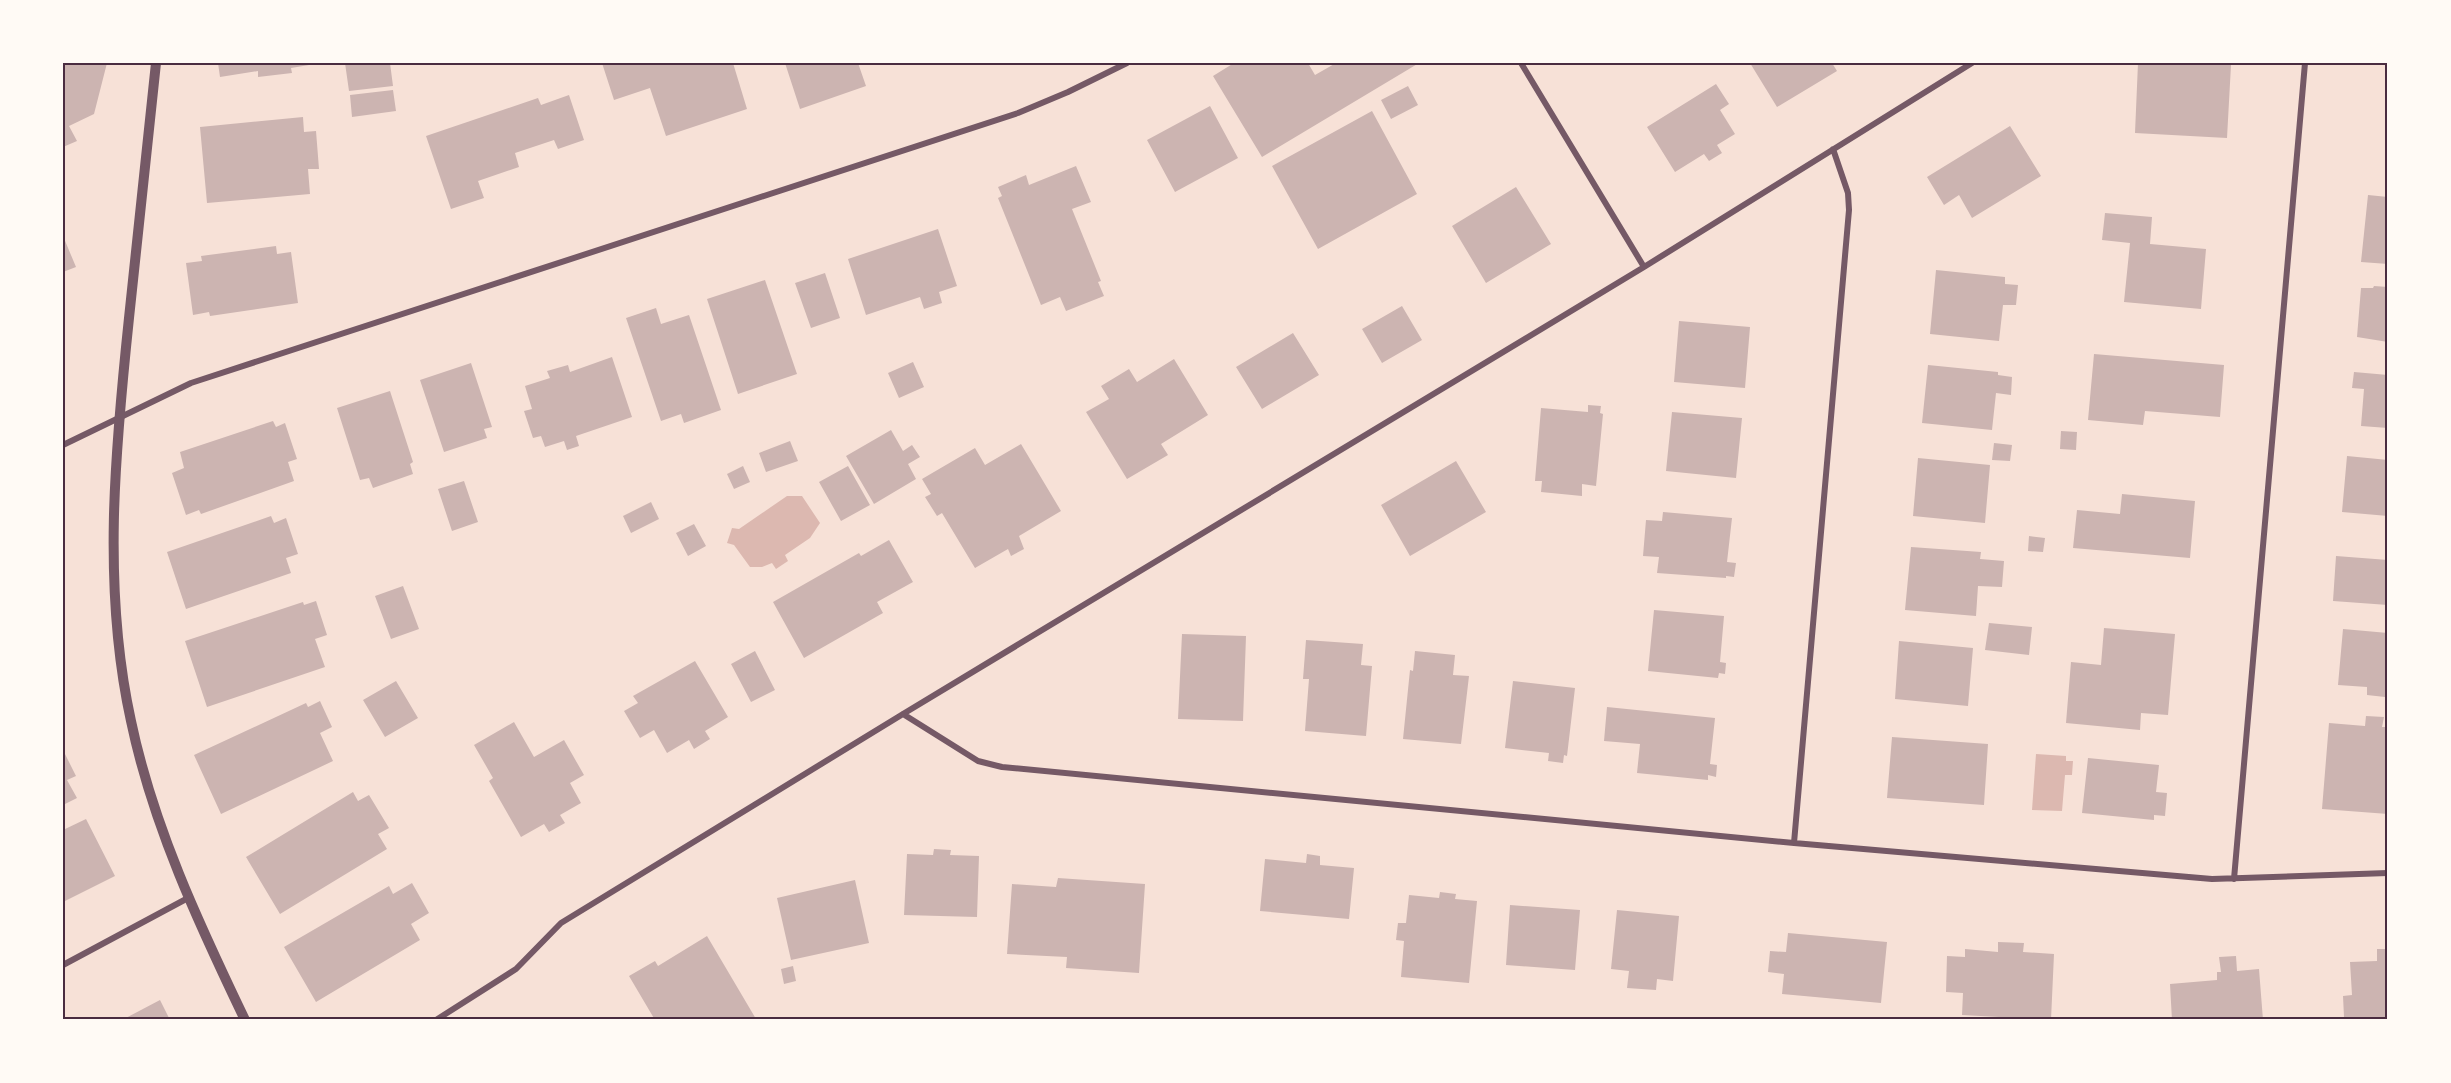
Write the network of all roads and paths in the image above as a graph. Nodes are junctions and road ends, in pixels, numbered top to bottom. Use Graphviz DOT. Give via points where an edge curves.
graph roads {
  1 [pos="156,63"];
  2 [pos="1127,63"];
  3 [pos="1521,63"];
  4 [pos="1972,63"];
  5 [pos="2306,63"];
  6 [pos="1833,149"];
  7 [pos="1644,267"];
  8 [pos="118,419"];
  9 [pos="63,445"];
  10 [pos="903,714"];
  11 [pos="1794,843"];
  12 [pos="2388,873"];
  13 [pos="2234,879"];
  14 [pos="188,898"];
  15 [pos="63,965"];
  16 [pos="245,1020"];
  17 [pos="436,1020"];
  1 -- 8 [label="street"];
  2 -- 8 [label="street" via="1018,113 191,383"];
  3 -- 7 [label="street"];
  4 -- 6 [label="street"];
  5 -- 13 [label="street"];
  6 -- 7 [label="street"];
  6 -- 11 [label="street" via="1850,210"];
  7 -- 10 [label="street"];
  8 -- 9 [label="street"];
  8 -- 14 [label="street" via="113,550 130,721"];
  10 -- 11 [label="street" via="978,761 1002,767"];
  10 -- 17 [label="street" via="561,923 516,969"];
  11 -- 13 [label="street"];
  12 -- 13 [label="street"];
  14 -- 15 [label="street"];
  14 -- 16 [label="street"];
}
